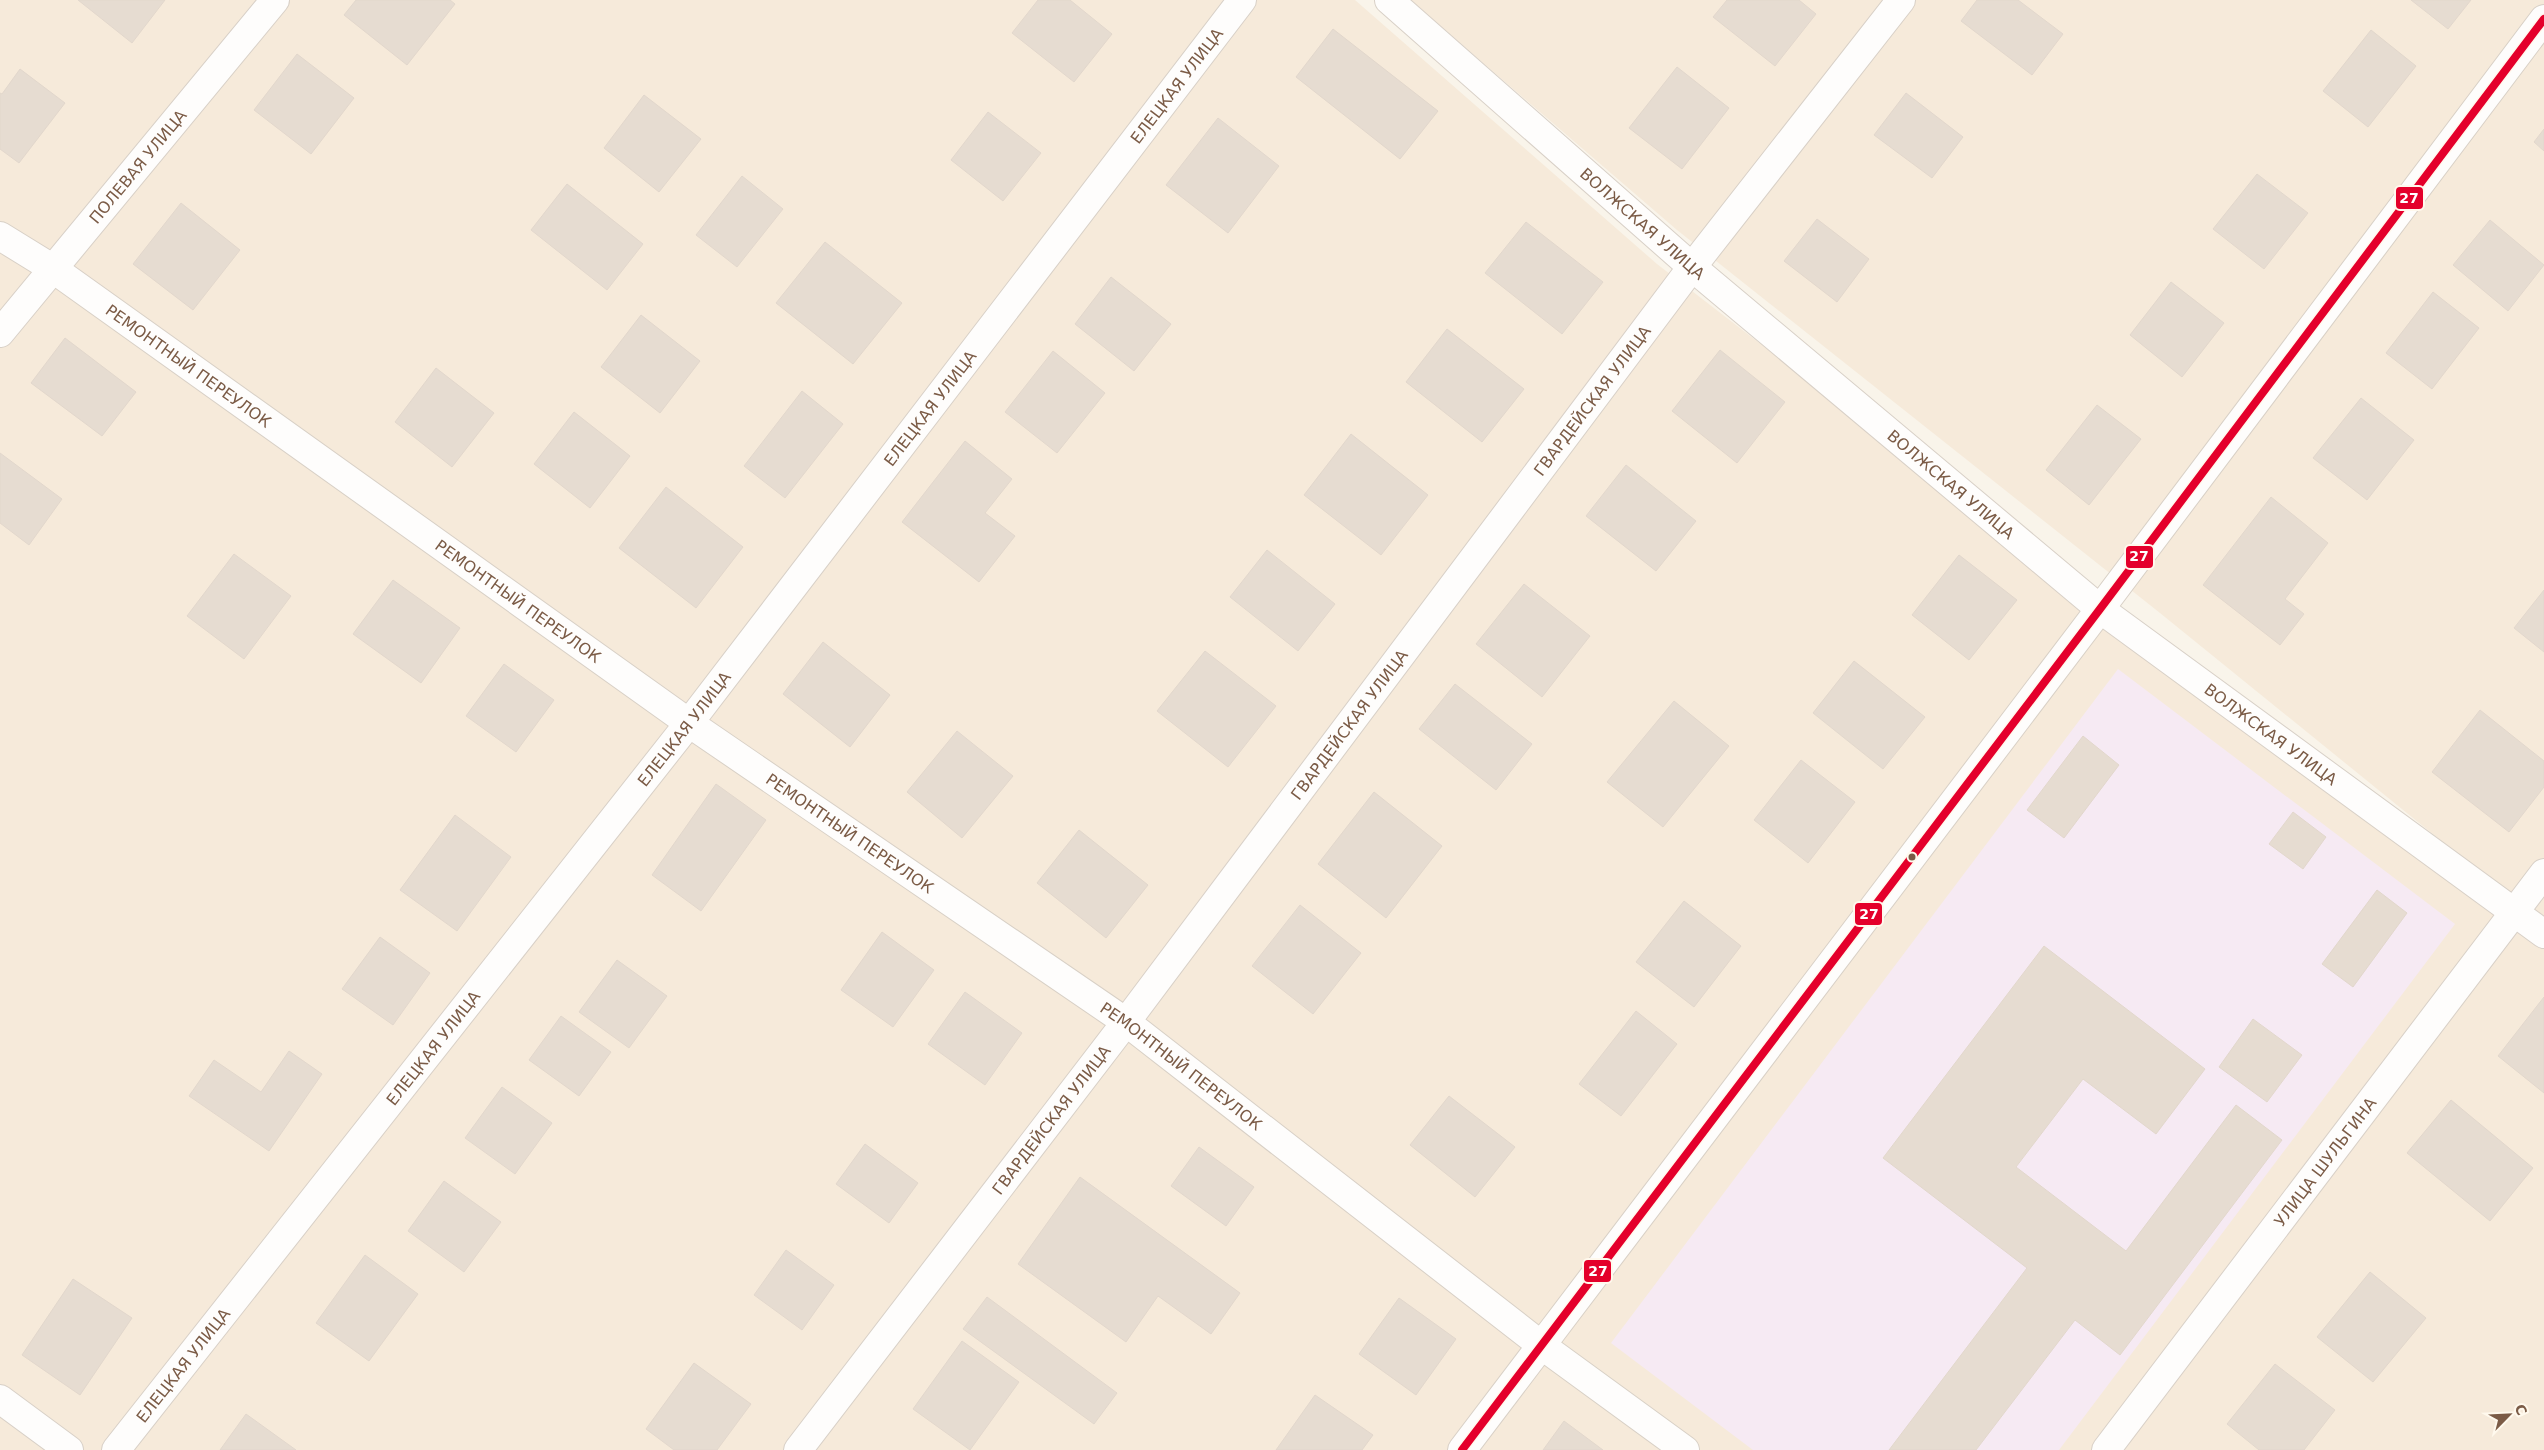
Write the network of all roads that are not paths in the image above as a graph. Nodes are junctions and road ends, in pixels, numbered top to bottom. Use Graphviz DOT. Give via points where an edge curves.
graph roads {
  1 [pos="275,0"];
  2 [pos="1242,0"];
  3 [pos="1389,0"];
  4 [pos="1901,0"];
  5 [pos="2544,19"];
  6 [pos="0,236"];
  7 [pos="1692,267"];
  8 [pos="52,268"];
  9 [pos="0,333"];
  10 [pos="2100,609"];
  11 [pos="689,723"];
  12 [pos="2544,873"];
  13 [pos="2514,912"];
  14 [pos="2544,934"];
  15 [pos="1126,1022"];
  16 [pos="1541,1345"];
  17 [pos="0,1399"];
  18 [pos="70,1450"];
  19 [pos="116,1450"];
  20 [pos="798,1450"];
  21 [pos="1462,1450"];
  22 [pos="1685,1450"];
  23 [pos="2106,1450"];
  1 -- 8 [label="street, ПОЛЕВАЯ УЛИЦА"];
  2 -- 11 [label="street, ЕЛЕЦКАЯ УЛИЦА"];
  3 -- 7 [label="street, ВОЛЖСКАЯ УЛИЦА"];
  4 -- 7 [label="street, ГВАРДЕЙСКАЯ УЛИЦА"];
  5 -- 10 [label="street"];
  6 -- 8 [label="street, РЕМОНТНЫЙ ПЕРЕУЛОК"];
  7 -- 10 [label="street, ВОЛЖСКАЯ УЛИЦА"];
  7 -- 15 [label="street, ГВАРДЕЙСКАЯ УЛИЦА"];
  8 -- 9 [label="street, ПОЛЕВАЯ УЛИЦА"];
  8 -- 11 [label="street, РЕМОНТНЫЙ ПЕРЕУЛОК"];
  10 -- 13 [label="street, ВОЛЖСКАЯ УЛИЦА"];
  10 -- 16 [label="street"];
  11 -- 15 [label="street, РЕМОНТНЫЙ ПЕРЕУЛОК"];
  11 -- 19 [label="street, ЕЛЕЦКАЯ УЛИЦА"];
  12 -- 13 [label="street, УЛИЦА ШУЛЬГИНА"];
  13 -- 14 [label="street, ВОЛЖСКАЯ УЛИЦА"];
  13 -- 23 [label="street, УЛИЦА ШУЛЬГИНА"];
  15 -- 16 [label="street, РЕМОНТНЫЙ ПЕРЕУЛОК"];
  15 -- 20 [label="street, ГВАРДЕЙСКАЯ УЛИЦА"];
  16 -- 21 [label="street"];
  16 -- 22 [label="street, РЕМОНТНЫЙ ПЕРЕУЛОК"];
  17 -- 18 [label="street"];
}
